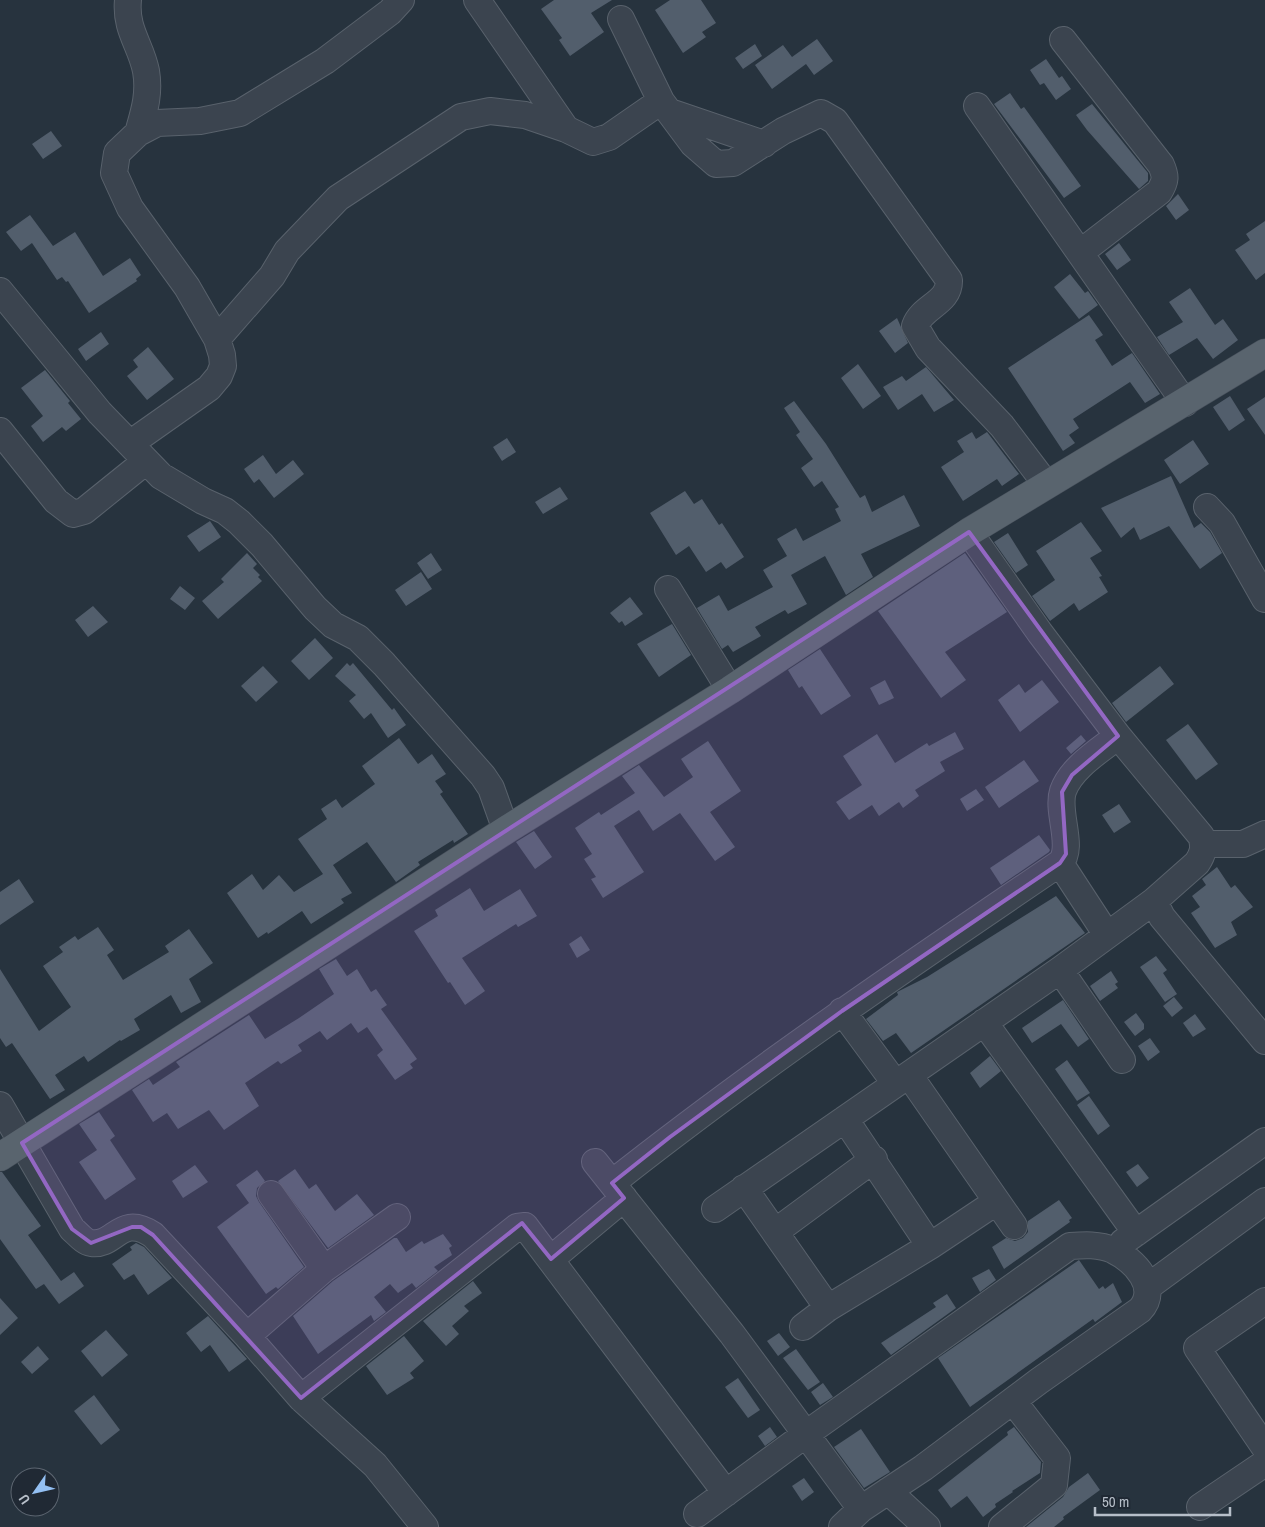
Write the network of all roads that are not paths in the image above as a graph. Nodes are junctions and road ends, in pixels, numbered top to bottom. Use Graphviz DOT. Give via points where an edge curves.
graph roads {
  1 [pos="128,0"];
  2 [pos="402,0"];
  3 [pos="477,0"];
  4 [pos="621,19"];
  5 [pos="1063,40"];
  6 [pos="977,106"];
  7 [pos="666,107"];
  8 [pos="566,130"];
  9 [pos="138,133"];
  10 [pos="764,144"];
  11 [pos="1081,252"];
  12 [pos="0,292"];
  13 [pos="217,339"];
  14 [pos="1265,353"];
  15 [pos="1185,403"];
  16 [pos="0,431"];
  17 [pos="138,452"];
  18 [pos="8,459"];
  19 [pos="1046,484"];
  20 [pos="1207,507"];
  21 [pos="969,532"];
  22 [pos="668,589"];
  23 [pos="1265,599"];
  24 [pos="730,690"];
  25 [pos="1118,736"];
  26 [pos="506,830"];
  27 [pos="1265,834"];
  28 [pos="1204,844"];
  29 [pos="1060,863"];
  30 [pos="1154,902"];
  31 [pos="1107,935"];
  32 [pos="1060,970"];
  33 [pos="842,1011"];
  34 [pos="984,1022"];
  35 [pos="1265,1041"];
  36 [pos="1122,1060"];
  37 [pos="902,1079"];
  38 [pos="0,1105"];
  39 [pos="846,1119"];
  40 [pos="1265,1141"];
  41 [pos="11,1150"];
  42 [pos="874,1159"];
  43 [pos="595,1162"];
  44 [pos="744,1188"];
  45 [pos="618,1191"];
  46 [pos="271,1194"];
  47 [pos="1265,1201"];
  48 [pos="996,1202"];
  49 [pos="715,1209"];
  50 [pos="397,1217"];
  51 [pos="1014,1226"];
  52 [pos="775,1232"];
  53 [pos="1136,1233"];
  54 [pos="930,1246"];
  55 [pos="1112,1250"];
  56 [pos="551,1259"];
  57 [pos="324,1269"];
  58 [pos="1149,1286"];
  59 [pos="1265,1301"];
  60 [pos="828,1308"];
  61 [pos="803,1327"];
  62 [pos="247,1336"];
  63 [pos="301,1398"];
  64 [pos="1013,1400"];
  65 [pos="806,1434"];
  66 [pos="1265,1448"];
  67 [pos="1265,1463"];
  68 [pos="888,1491"];
  69 [pos="726,1493"];
  70 [pos="1200,1507"];
  71 [pos="862,1509"];
  72 [pos="697,1514"];
  73 [pos="425,1527"];
  74 [pos="842,1527"];
  75 [pos="927,1527"];
  76 [pos="1002,1527"];
  1 -- 9 [label="street" via="129,26 146,70 148,98"];
  2 -- 9 [label="street" via="325,61 240,114 156,123"];
  3 -- 8 [label="street"];
  4 -- 7 [label="street"];
  5 -- 11 [label="street" via="1166,175 1160,192"];
  6 -- 11 [label="street"];
  7 -- 8 [label="street" via="593,142"];
  7 -- 10 [label="street"];
  7 -- 10 [label="street" via="693,144 716,164 733,163"];
  8 -- 13 [label="street" via="525,115 490,111 462,117 338,198 287,251 272,276"];
  9 -- 13 [label="street" via="117,153 114,173 130,208 187,287"];
  10 -- 19 [label="street" via="821,113 835,121 949,280 950,289 944,298 918,317 915,326 919,335 1002,426"];
  11 -- 15 [label="street"];
  12 -- 17 [label="street" via="100,413"];
  13 -- 17 [label="street" via="223,366 219,376"];
  14 -- 15 [label="main road"];
  15 -- 19 [label="main road"];
  16 -- 18 [label="street"];
  17 -- 18 [label="street" via="84,511 73,514"];
  17 -- 26 [label="street" via="160,476 239,522 315,608 333,625 358,638 384,664 483,776 493,793"];
  19 -- 21 [label="main road"];
  20 -- 23 [label="street" via="1222,524"];
  21 -- 24 [label="main road"];
  21 -- 25 [label="street"];
  22 -- 24 [label="street"];
  24 -- 26 [label="main road"];
  25 -- 28 [label="street" via="1201,836"];
  25 -- 29 [label="street" via="1072,775 1062,792 1066,854"];
  26 -- 41 [label="main road"];
  27 -- 28 [label="street" via="1243,844"];
  28 -- 30 [label="street" via="1197,863"];
  29 -- 31 [label="street"];
  29 -- 33 [label="street"];
  30 -- 31 [label="street"];
  30 -- 35 [label="street" via="1162,918"];
  31 -- 32 [label="street"];
  32 -- 34 [label="street"];
  32 -- 36 [label="street"];
  33 -- 37 [label="street"];
  33 -- 45 [label="street" via="670,1137"];
  34 -- 37 [label="street"];
  34 -- 53 [label="street"];
  37 -- 39 [label="street"];
  37 -- 48 [label="street"];
  38 -- 41 [label="street"];
  39 -- 42 [label="street"];
  39 -- 44 [label="street"];
  40 -- 53 [label="street"];
  41 -- 62 [label="street" via="84,1240 101,1242 118,1232 141,1227 153,1235"];
  42 -- 52 [label="street"];
  42 -- 54 [label="street"];
  43 -- 45 [label="street"];
  44 -- 49 [label="street"];
  44 -- 52 [label="street"];
  45 -- 56 [label="street"];
  45 -- 65 [label="street"];
  46 -- 57 [label="street"];
  47 -- 58 [label="street"];
  48 -- 51 [label="street"];
  48 -- 54 [label="street"];
  50 -- 57 [label="street"];
  52 -- 60 [label="street"];
  53 -- 55 [label="street"];
  54 -- 60 [label="street"];
  55 -- 58 [label="street" via="1129,1259"];
  55 -- 65 [label="street" via="1098,1246 1070,1246"];
  56 -- 63 [label="street" via="525,1226 517,1228"];
  56 -- 69 [label="street"];
  57 -- 62 [label="street"];
  58 -- 64 [label="street" via="1147,1303 1140,1310"];
  59 -- 66 [label="street" via="1197,1348"];
  60 -- 61 [label="street"];
  62 -- 63 [label="street"];
  63 -- 73 [label="street" via="375,1465"];
  64 -- 68 [label="street"];
  64 -- 76 [label="street" via="1057,1458 1054,1486"];
  65 -- 69 [label="street"];
  65 -- 71 [label="street"];
  67 -- 70 [label="street"];
  68 -- 71 [label="street"];
  68 -- 75 [label="street"];
  69 -- 72 [label="street"];
  71 -- 74 [label="street"];
}
